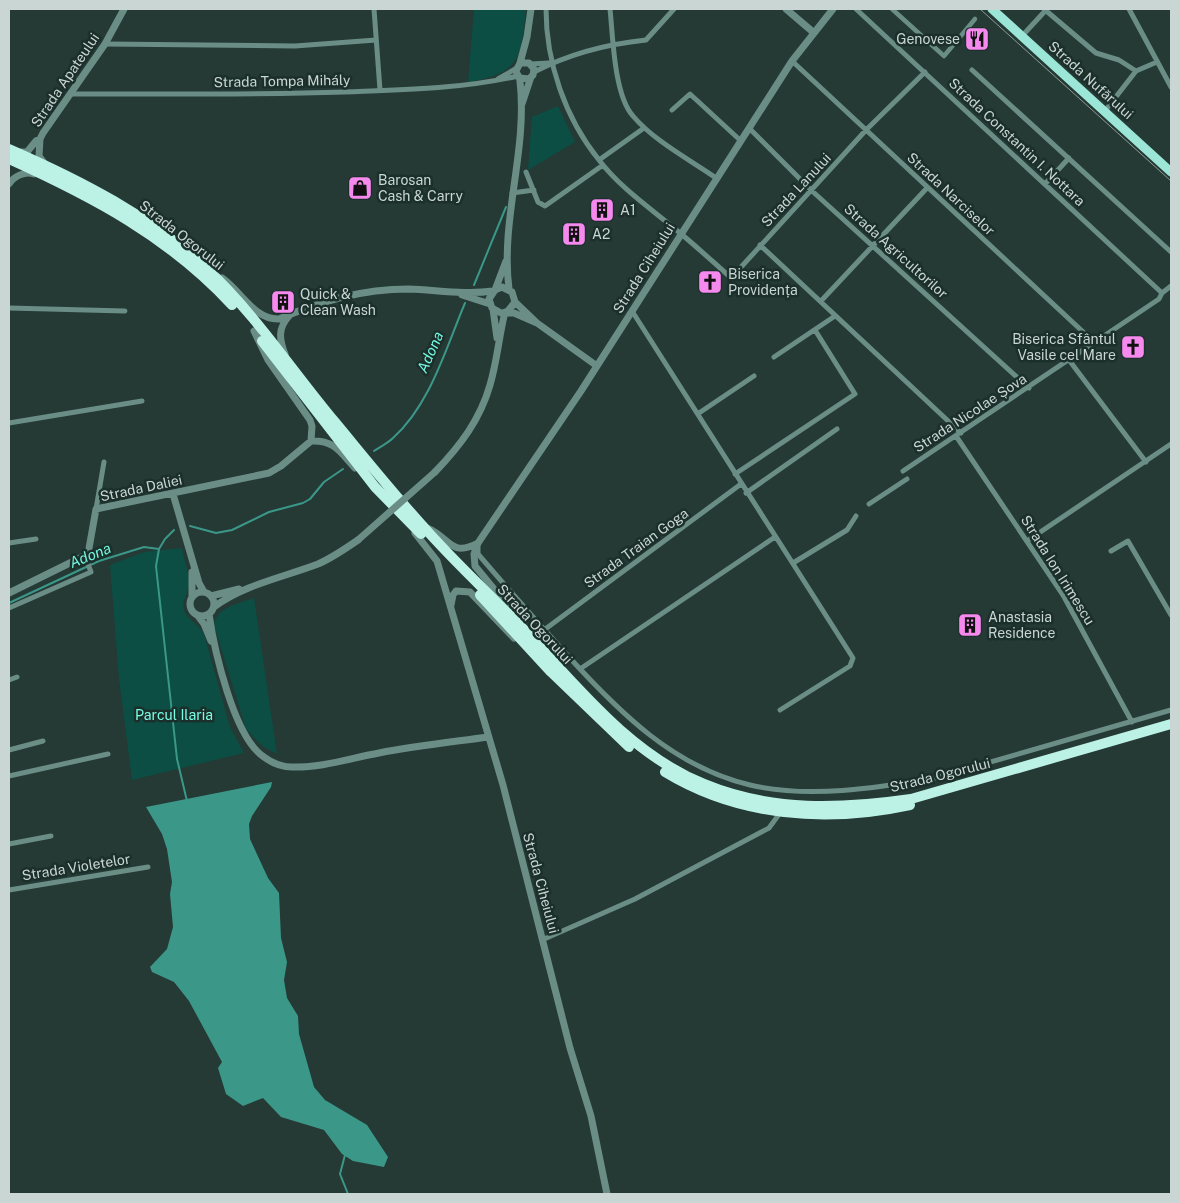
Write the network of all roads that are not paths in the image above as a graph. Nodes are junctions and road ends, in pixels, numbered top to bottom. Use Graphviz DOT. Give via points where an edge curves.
graph roads {
  1 [pos="124,9"];
  2 [pos="374,9"];
  3 [pos="531,9"];
  4 [pos="546,9"];
  5 [pos="610,9"];
  6 [pos="674,9"];
  7 [pos="786,9"];
  8 [pos="833,9"];
  9 [pos="856,9"];
  10 [pos="892,9"];
  11 [pos="992,9"];
  12 [pos="1045,9"];
  13 [pos="1130,9"];
  14 [pos="975,19"];
  15 [pos="813,32"];
  16 [pos="1022,36"];
  17 [pos="527,37"];
  18 [pos="376,40"];
  19 [pos="613,43"];
  20 [pos="105,44"];
  21 [pos="792,61"];
  22 [pos="1157,62"];
  23 [pos="530,63"];
  24 [pos="552,63"];
  25 [pos="518,66"];
  26 [pos="972,70"];
  27 [pos="1136,71"];
  28 [pos="925,72"];
  29 [pos="532,75"];
  30 [pos="519,77"];
  31 [pos="493,81"];
  32 [pos="1171,87"];
  33 [pos="380,90"];
  34 [pos="71,94"];
  35 [pos="520,110"];
  36 [pos="672,110"];
  37 [pos="1105,111"];
  38 [pos="644,128"];
  39 [pos="749,128"];
  40 [pos="866,130"];
  41 [pos="40,139"];
  42 [pos="741,141"];
  43 [pos="9,149"];
  44 [pos="1069,158"];
  45 [pos="9,159"];
  46 [pos="599,160"];
  47 [pos="603,165"];
  48 [pos="48,167"];
  49 [pos="526,172"];
  50 [pos="1171,172"];
  51 [pos="716,178"];
  52 [pos="9,184"];
  53 [pos="60,184"];
  54 [pos="1045,184"];
  55 [pos="927,188"];
  56 [pos="534,190"];
  57 [pos="811,190"];
  58 [pos="512,193"];
  59 [pos="680,234"];
  60 [pos="873,244"];
  61 [pos="760,245"];
  62 [pos="1171,252"];
  63 [pos="508,253"];
  64 [pos="210,272"];
  65 [pos="1171,286"];
  66 [pos="509,289"];
  67 [pos="494,290"];
  68 [pos="449,292"];
  69 [pos="1162,293"];
  70 [pos="821,301"];
  71 [pos="515,302"];
  72 [pos="491,306"];
  73 [pos="9,308"];
  74 [pos="125,311"];
  75 [pos="632,311"];
  76 [pos="507,312"];
  77 [pos="291,314"];
  78 [pos="835,316"];
  79 [pos="537,323"];
  80 [pos="815,330"];
  81 [pos="254,331"];
  82 [pos="1095,343"];
  83 [pos="497,346"];
  84 [pos="774,357"];
  85 [pos="1069,360"];
  86 [pos="597,366"];
  87 [pos="754,376"];
  88 [pos="1029,388"];
  89 [pos="142,402"];
  90 [pos="320,403"];
  91 [pos="699,414"];
  92 [pos="9,423"];
  93 [pos="838,429"];
  94 [pos="959,434"];
  95 [pos="311,441"];
  96 [pos="1171,444"];
  97 [pos="104,462"];
  98 [pos="1146,462"];
  99 [pos="902,471"];
  100 [pos="735,474"];
  101 [pos="907,479"];
  102 [pos="741,484"];
  103 [pos="375,487"];
  104 [pos="746,493"];
  105 [pos="173,494"];
  106 [pos="869,504"];
  107 [pos="96,509"];
  108 [pos="399,512"];
  109 [pos="856,516"];
  110 [pos="422,526"];
  111 [pos="775,537"];
  112 [pos="36,539"];
  113 [pos="1027,541"];
  114 [pos="9,543"];
  115 [pos="478,543"];
  116 [pos="188,547"];
  117 [pos="1111,551"];
  118 [pos="85,557"];
  119 [pos="793,563"];
  120 [pos="264,583"];
  121 [pos="9,593"];
  122 [pos="207,594"];
  123 [pos="192,596"];
  124 [pos="9,608"];
  125 [pos="212,611"];
  126 [pos="451,611"];
  127 [pos="1171,615"];
  128 [pos="198,616"];
  129 [pos="544,630"];
  130 [pos="529,636"];
  131 [pos="530,650"];
  132 [pos="580,669"];
  133 [pos="222,670"];
  134 [pos="17,677"];
  135 [pos="9,680"];
  136 [pos="780,710"];
  137 [pos="1171,710"];
  138 [pos="1132,722"];
  139 [pos="1171,724"];
  140 [pos="1171,731"];
  141 [pos="488,737"];
  142 [pos="43,741"];
  143 [pos="9,750"];
  144 [pos="108,754"];
  145 [pos="9,776"];
  146 [pos="780,813"];
  147 [pos="51,836"];
  148 [pos="9,844"];
  149 [pos="148,867"];
  150 [pos="9,890"];
  151 [pos="542,940"];
  152 [pos="607,1194"];
  1 -- 20 [label="street, Strada Apateului"];
  2 -- 18 [label="street"];
  3 -- 17 [label="street"];
  4 -- 24 [label="street"];
  5 -- 19 [label="street"];
  6 -- 19 [label="street" via="646,40"];
  7 -- 15 [label="street"];
  8 -- 15 [label="street, Strada Ciheiului"];
  9 -- 28 [label="street, Strada Constantin I. Nottara"];
  10 -- 14 [label="street" via="944,56"];
  11 -- 16 [label="main road, Strada Nufărului"];
  12 -- 16 [label="street"];
  12 -- 27 [label="street" via="1096,53 1120,60"];
  13 -- 22 [label="street"];
  15 -- 21 [label="street, Strada Ciheiului"];
  16 -- 37 [label="main road, Strada Nufărului"];
  17 -- 23 [label="street"];
  17 -- 25 [label="street"];
  18 -- 20 [label="street" via="296,46"];
  18 -- 33 [label="street"];
  19 -- 24 [label="street"];
  19 -- 38 [label="street" via="618,82 631,115"];
  20 -- 34 [label="street, Strada Apateului"];
  21 -- 39 [label="street, Strada Ciheiului"];
  21 -- 40 [label="street, Strada Narciselor"];
  22 -- 27 [label="street"];
  22 -- 32 [label="street"];
  23 -- 24 [label="street"];
  23 -- 25 [label="street"];
  23 -- 29 [label="street"];
  24 -- 29 [label="street"];
  24 -- 46 [label="street" via="574,121"];
  25 -- 30 [label="street"];
  25 -- 31 [label="street, Strada Tompa Mihály"];
  26 -- 44 [label="street"];
  27 -- 37 [label="street"];
  28 -- 40 [label="street, Strada Lanului"];
  28 -- 54 [label="street, Strada Constantin I. Nottara"];
  29 -- 30 [label="street" via="526,80"];
  29 -- 35 [label="street"];
  30 -- 31 [label="street, Strada Tompa Mihály"];
  30 -- 35 [label="street"];
  31 -- 33 [label="street, Strada Tompa Mihály"];
  33 -- 34 [label="street, Strada Tompa Mihály"];
  34 -- 41 [label="street, Strada Apateului"];
  35 -- 58 [label="street"];
  36 -- 42 [label="street" via="690,94"];
  37 -- 50 [label="main road, Strada Nufărului"];
  38 -- 46 [label="street"];
  38 -- 51 [label="street"];
  39 -- 42 [label="street, Strada Ciheiului"];
  39 -- 57 [label="street, Strada Agricultorilor"];
  40 -- 55 [label="street, Strada Narciselor"];
  40 -- 57 [label="street, Strada Lanului"];
  41 -- 43 [label="street, Strada Apateului" via="27,152"];
  41 -- 48 [label="street, Strada Apateului" via="39,156"];
  42 -- 51 [label="street, Strada Ciheiului"];
  43 -- 48 [label="highway, Strada Ogorului"];
  44 -- 54 [label="street"];
  44 -- 62 [label="street"];
  45 -- 53 [label="highway, Strada Ogorului"];
  46 -- 47 [label="street"];
  47 -- 56 [label="street" via="545,206 538,202"];
  47 -- 59 [label="street"];
  48 -- 64 [label="highway, Strada Ogorului" via="138,215"];
  49 -- 56 [label="street"];
  51 -- 59 [label="street, Strada Ciheiului"];
  52 -- 53 [label="street" via="29,172"];
  53 -- 81 [label="highway, Strada Ogorului" via="130,220 170,247 219,291"];
  54 -- 69 [label="street, Strada Constantin I. Nottara"];
  55 -- 60 [label="street"];
  55 -- 82 [label="street, Strada Narciselor"];
  56 -- 58 [label="street"];
  57 -- 60 [label="street, Strada Agricultorilor"];
  57 -- 61 [label="street, Strada Lanului"];
  58 -- 63 [label="street"];
  59 -- 61 [label="street, Strada Lanului" via="729,276"];
  59 -- 75 [label="street, Strada Ciheiului"];
  60 -- 70 [label="street"];
  60 -- 88 [label="street, Strada Agricultorilor"];
  61 -- 70 [label="street, Strada Ion Irimescu"];
  63 -- 66 [label="street"];
  63 -- 67 [label="street"];
  64 -- 77 [label="street" via="227,282 263,316 279,319"];
  64 -- 90 [label="highway, Strada Ogorului" via="251,316"];
  65 -- 69 [label="street, Strada Nicolae Șova"];
  66 -- 67 [label="street"];
  66 -- 71 [label="street"];
  67 -- 68 [label="street"];
  67 -- 72 [label="street"];
  68 -- 72 [label="street"];
  68 -- 77 [label="street" via="409,289 368,292 328,300"];
  69 -- 82 [label="street, Strada Nicolae Șova" via="1159,299"];
  70 -- 78 [label="street, Strada Ion Irimescu"];
  71 -- 76 [label="street"];
  71 -- 79 [label="street"];
  72 -- 76 [label="street"];
  72 -- 83 [label="street"];
  73 -- 74 [label="street"];
  75 -- 86 [label="street, Strada Ciheiului"];
  75 -- 91 [label="street"];
  76 -- 79 [label="street"];
  76 -- 83 [label="street"];
  77 -- 90 [label="street" via="282,326 281,344"];
  78 -- 80 [label="street"];
  78 -- 94 [label="street, Strada Ion Irimescu"];
  79 -- 86 [label="street"];
  80 -- 84 [label="street"];
  80 -- 100 [label="street" via="855,394"];
  81 -- 95 [label="street" via="268,360 310,420"];
  81 -- 103 [label="highway, Strada Ogorului"];
  82 -- 85 [label="street, Strada Nicolae Șova"];
  83 -- 120 [label="street, bridge" via="491,383 477,419 457,450 358,540 320,563"];
  85 -- 88 [label="street, Strada Nicolae Șova"];
  85 -- 98 [label="street"];
  86 -- 115 [label="street, Strada Ciheiului"];
  87 -- 91 [label="street"];
  88 -- 94 [label="street, Strada Nicolae Șova"];
  89 -- 92 [label="street"];
  90 -- 110 [label="highway, Strada Ogorului"];
  91 -- 100 [label="street"];
  93 -- 104 [label="street"];
  94 -- 99 [label="street, Strada Nicolae Șova"];
  94 -- 113 [label="street, Strada Ion Irimescu"];
  95 -- 103 [label="street" via="333,444"];
  95 -- 105 [label="street, Strada Daliei" via="269,474"];
  96 -- 98 [label="street"];
  97 -- 107 [label="street"];
  98 -- 113 [label="street"];
  100 -- 102 [label="street"];
  101 -- 106 [label="street"];
  102 -- 104 [label="street"];
  102 -- 129 [label="street, Strada Traian Goga"];
  103 -- 108 [label="highway, Strada Ogorului"];
  104 -- 111 [label="street"];
  105 -- 107 [label="street, Strada Daliei"];
  105 -- 116 [label="street"];
  107 -- 118 [label="street, Strada Daliei" via="90,550"];
  108 -- 126 [label="street, Strada Ciheiului" via="437,561"];
  108 -- 131 [label="highway, Strada Ogorului" via="467,580"];
  109 -- 119 [label="street" via="847,530"];
  110 -- 115 [label="street" via="456,549 466,549"];
  110 -- 130 [label="highway, Strada Ogorului"];
  111 -- 119 [label="street"];
  111 -- 132 [label="street"];
  112 -- 114 [label="street"];
  113 -- 138 [label="street, Strada Ion Irimescu" via="1063,595"];
  115 -- 129 [label="street" via="478,554"];
  115 -- 130 [label="street, Strada Ciheiului" via="474,554 475,566"];
  116 -- 122 [label="street"];
  116 -- 123 [label="street" via="194,584"];
  117 -- 127 [label="street" via="1128,541"];
  118 -- 121 [label="street"];
  118 -- 124 [label="street" via="91,572"];
  119 -- 136 [label="street" via="853,658 850,666"];
  120 -- 122 [label="street"];
  120 -- 125 [label="street" via="222,601"];
  122 -- 123 [label="street"];
  122 -- 125 [label="street"];
  123 -- 128 [label="street" via="189,607"];
  125 -- 128 [label="street"];
  125 -- 133 [label="street"];
  126 -- 131 [label="street" via="456,591 470,592 505,630"];
  126 -- 141 [label="street, Strada Ciheiului"];
  128 -- 133 [label="street"];
  129 -- 132 [label="street"];
  130 -- 139 [label="highway, Strada Ogorului" via="612,722 659,761 707,785 757,801 783,805 829,807 911,799"];
  131 -- 146 [label="highway, Strada Ogorului" via="610,730 655,766 722,799"];
  132 -- 138 [label="street" via="624,714 671,751 717,776 763,787 839,790 935,778"];
  133 -- 141 [label="street" via="239,728 247,740 264,758 289,767"];
  134 -- 135 [label="street"];
  137 -- 138 [label="street"];
  140 -- 146 [label="highway, Strada Ogorului" via="877,812 839,815"];
  141 -- 151 [label="street, Strada Ciheiului"];
  142 -- 143 [label="street"];
  144 -- 145 [label="street"];
  146 -- 151 [label="street" via="769,828 636,899"];
  147 -- 148 [label="street"];
  149 -- 150 [label="street, Strada Violetelor"];
  151 -- 152 [label="street, Strada Ciheiului" via="602,1162"];
}
